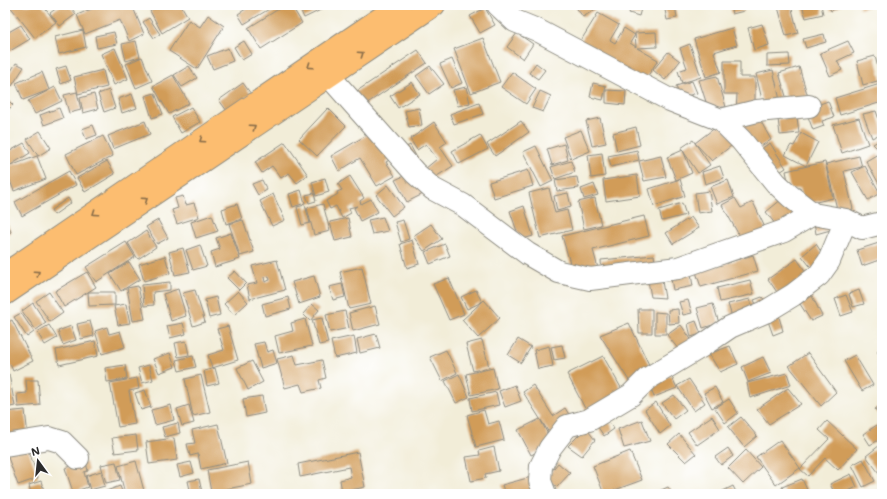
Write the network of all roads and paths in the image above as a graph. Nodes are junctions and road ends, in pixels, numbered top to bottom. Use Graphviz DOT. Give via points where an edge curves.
graph roads {
  1 [pos="400,5"];
  2 [pos="434,5"];
  3 [pos="498,5"];
  4 [pos="329,76"];
  5 [pos="809,106"];
  6 [pos="721,120"];
  7 [pos="813,214"];
  8 [pos="846,220"];
  9 [pos="882,223"];
  10 [pos="5,274"];
  11 [pos="5,294"];
  12 [pos="5,445"];
  13 [pos="78,458"];
  14 [pos="545,494"];
  1 -- 10 [label="highway, one-way"];
  4 -- 2 [label="highway, one-way"];
  3 -- 6 [label="street" via="514,21 537,30 670,100"];
  4 -- 7 [label="street" via="415,173 433,189 462,205 528,254 559,272 590,279 678,268 784,231"];
  11 -- 4 [label="highway, one-way"];
  5 -- 6 [label="street" via="757,111"];
  6 -- 7 [label="street" via="776,183"];
  7 -- 8 [label="street"];
  8 -- 9 [label="street" via="862,228"];
  8 -- 14 [label="street" via="829,261 819,275 793,295 765,312 730,327 646,379 631,396 589,420 567,426 550,448 541,466 540,481"];
  12 -- 13 [label="street" via="49,438 62,442"];
}
